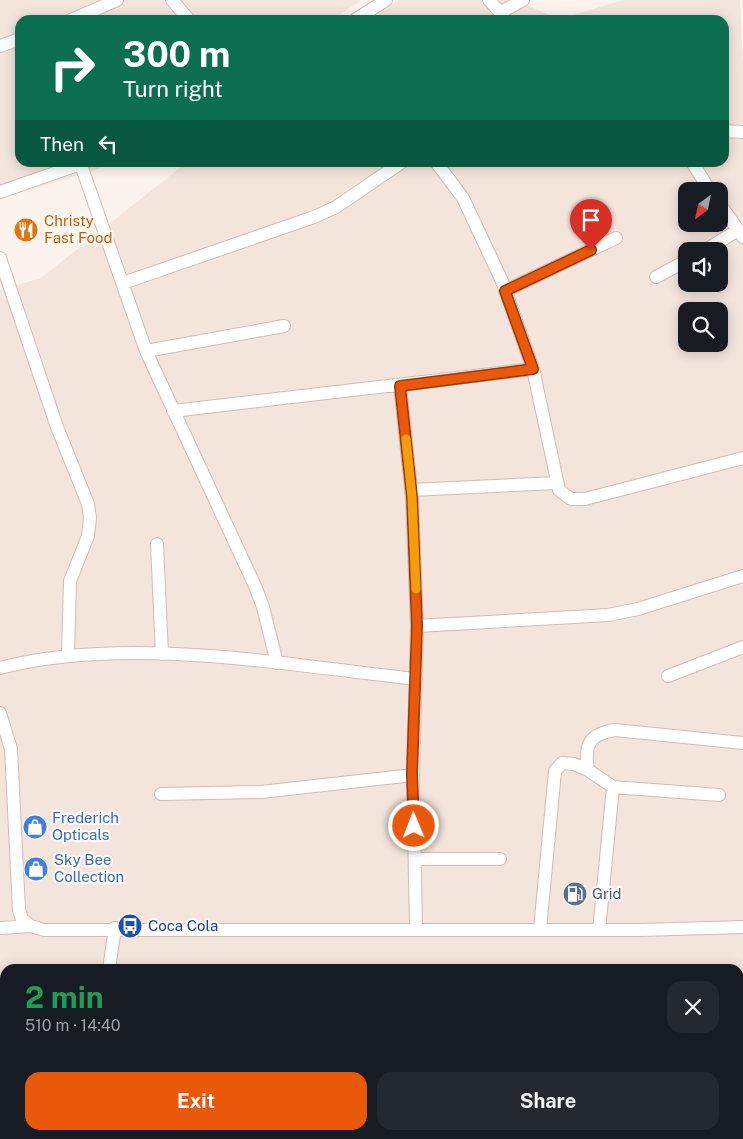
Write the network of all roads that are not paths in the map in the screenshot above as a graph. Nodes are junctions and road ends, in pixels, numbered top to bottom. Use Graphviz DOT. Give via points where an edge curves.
graph roads {
  1 [pos="117,0"];
  2 [pos="172,0"];
  3 [pos="386,0"];
  4 [pos="489,0"];
  5 [pos="523,0"];
  6 [pos="82,15"];
  7 [pos="186,15"];
  8 [pos="363,15"];
  9 [pos="503,15"];
  10 [pos="505,15"];
  11 [pos="15,41"];
  12 [pos="0,46"];
  13 [pos="729,131"];
  14 [pos="743,132"];
  15 [pos="75,167"];
  16 [pos="85,167"];
  17 [pos="395,167"];
  18 [pos="440,167"];
  19 [pos="695,167"];
  20 [pos="704,182"];
  21 [pos="0,192"];
  22 [pos="728,216"];
  23 [pos="741,234"];
  24 [pos="616,238"];
  25 [pos="724,242"];
  26 [pos="0,258"];
  27 [pos="678,265"];
  28 [pos="656,277"];
  29 [pos="123,283"];
  30 [pos="505,291"];
  31 [pos="284,326"];
  32 [pos="146,351"];
  33 [pos="533,369"];
  34 [pos="400,386"];
  35 [pos="173,411"];
  36 [pos="743,458"];
  37 [pos="556,483"];
  38 [pos="411,490"];
  39 [pos="157,544"];
  40 [pos="743,576"];
  41 [pos="417,626"];
  42 [pos="743,647"];
  43 [pos="162,654"];
  44 [pos="68,655"];
  45 [pos="277,662"];
  46 [pos="0,668"];
  47 [pos="668,676"];
  48 [pos="416,680"];
  49 [pos="0,713"];
  50 [pos="743,743"];
  51 [pos="588,770"];
  52 [pos="412,774"];
  53 [pos="613,787"];
  54 [pos="161,794"];
  55 [pos="719,795"];
  56 [pos="415,859"];
  57 [pos="500,859"];
  58 [pos="30,926"];
  59 [pos="743,926"];
  60 [pos="0,928"];
  61 [pos="115,928"];
  62 [pos="540,929"];
  63 [pos="416,930"];
  64 [pos="599,930"];
  65 [pos="110,964"];
  1 -- 6 [label="street"];
  2 -- 7 [label="street"];
  3 -- 8 [label="street"];
  4 -- 9 [label="street"];
  5 -- 10 [label="street"];
  11 -- 12 [label="street"];
  13 -- 14 [label="street"];
  15 -- 21 [label="street"];
  16 -- 29 [label="street"];
  17 -- 29 [label="street" via="336,207 314,217"];
  18 -- 30 [label="street" via="464,198"];
  19 -- 20 [label="street"];
  22 -- 23 [label="street"];
  23 -- 25 [label="street"];
  24 -- 30 [label="street"];
  26 -- 44 [label="street" via="57,428 88,504 88,536 70,580"];
  27 -- 28 [label="street"];
  29 -- 32 [label="street"];
  30 -- 33 [label="street"];
  31 -- 32 [label="street"];
  32 -- 35 [label="street"];
  33 -- 34 [label="street"];
  33 -- 37 [label="street"];
  34 -- 35 [label="street"];
  34 -- 38 [label="street"];
  35 -- 45 [label="street" via="263,607"];
  36 -- 37 [label="street" via="585,499 564,496"];
  37 -- 38 [label="street"];
  38 -- 41 [label="street"];
  39 -- 43 [label="street"];
  40 -- 41 [label="street" via="608,616"];
  41 -- 48 [label="street"];
  42 -- 47 [label="street"];
  43 -- 44 [label="street"];
  43 -- 45 [label="street"];
  44 -- 46 [label="street"];
  45 -- 48 [label="street"];
  48 -- 52 [label="street"];
  49 -- 58 [label="street" via="11,749 19,910 22,919"];
  50 -- 51 [label="street" via="615,730 599,733 590,743 586,757"];
  51 -- 53 [label="street"];
  51 -- 62 [label="street" via="562,763 555,771"];
  52 -- 54 [label="street" via="261,792"];
  52 -- 56 [label="street"];
  53 -- 55 [label="street"];
  53 -- 64 [label="street"];
  56 -- 57 [label="street"];
  56 -- 63 [label="street"];
  58 -- 60 [label="street"];
  58 -- 61 [label="street" via="44,930"];
  59 -- 64 [label="street"];
  61 -- 63 [label="street"];
  61 -- 65 [label="street"];
  62 -- 63 [label="street"];
  62 -- 64 [label="street"];
}
